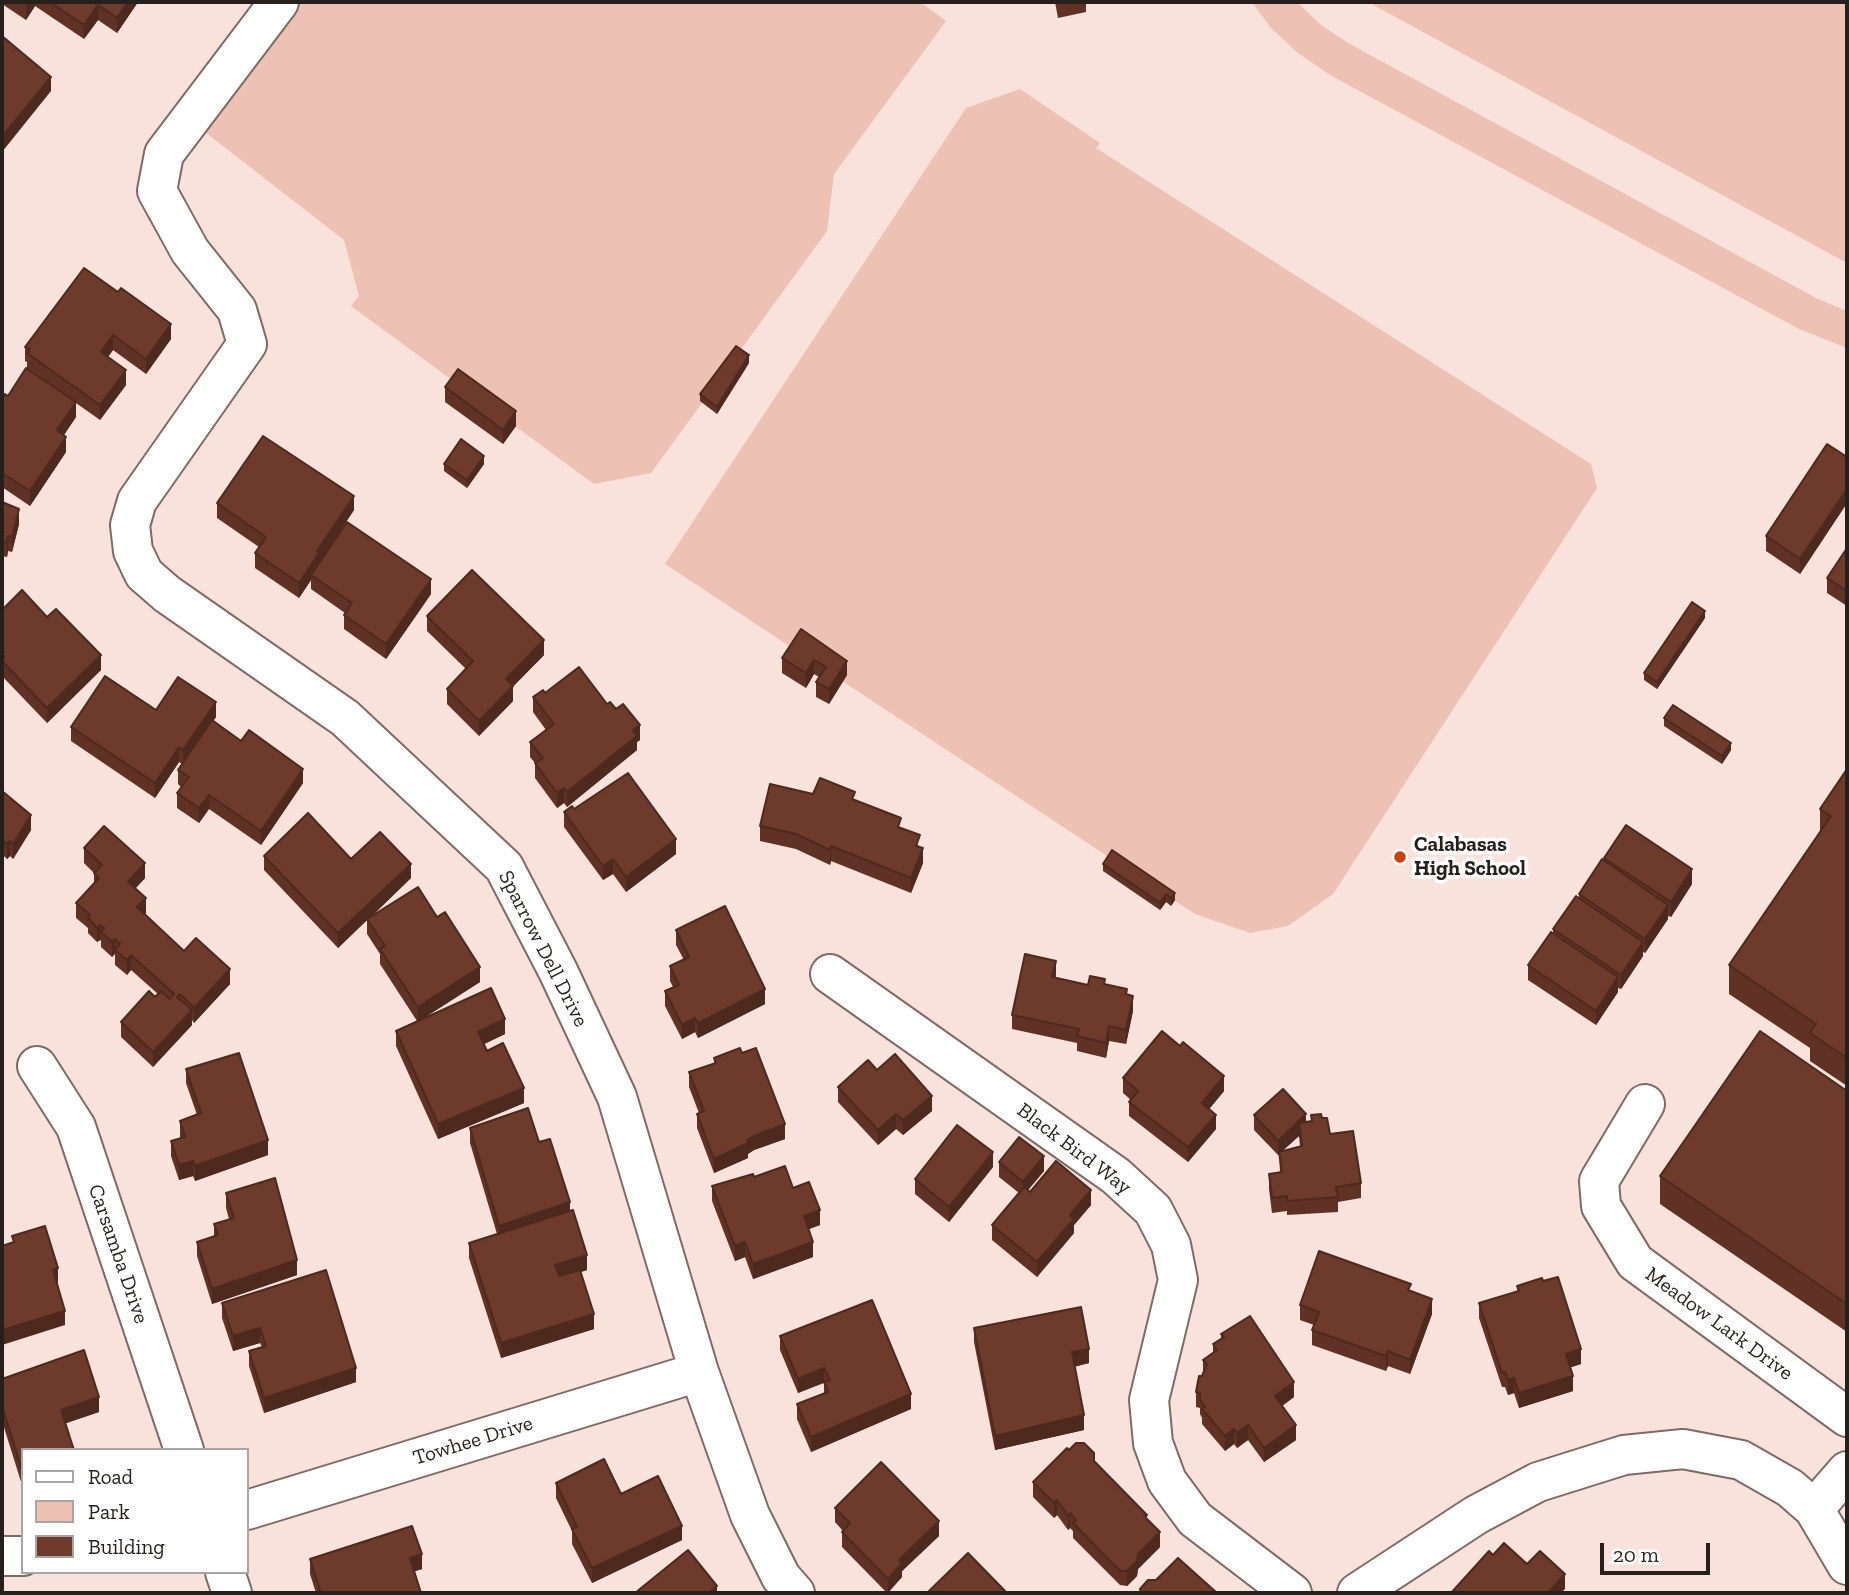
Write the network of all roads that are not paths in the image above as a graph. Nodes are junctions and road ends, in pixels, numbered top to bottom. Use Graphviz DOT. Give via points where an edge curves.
graph roads {
  1 [pos="279,2"];
  2 [pos="830,974"];
  3 [pos="37,1066"];
  4 [pos="1645,1104"];
  5 [pos="699,1372"];
  6 [pos="1847,1417"];
  7 [pos="183,1448"];
  8 [pos="1847,1471"];
  9 [pos="1814,1509"];
  10 [pos="248,1510"];
  11 [pos="2,1556"];
  12 [pos="21,1556"];
  13 [pos="1847,1565"];
  14 [pos="226,1574"];
  15 [pos="232,1593"];
  16 [pos="795,1593"];
  17 [pos="1292,1593"];
  18 [pos="1357,1593"];
  1 -- 5 [label="street, Sparrow Dell Drive" via="164,154 157,191 190,251 237,310 247,344 137,501 130,525 133,551 145,574 167,594 345,718 504,867 617,1097"];
  2 -- 17 [label="street, Black Bird Way" via="1116,1176 1153,1210 1171,1245 1178,1280 1149,1400 1153,1443 1167,1480 1195,1520"];
  3 -- 7 [label="street, Carsamba Drive" via="76,1127"];
  4 -- 6 [label="street, Meadow Lark Drive" via="1599,1181 1601,1206 1635,1262"];
  5 -- 10 [label="street, Towhee Drive"];
  5 -- 16 [label="street, Sparrow Dell Drive" via="750,1515"];
  8 -- 9 [label="street"];
  9 -- 13 [label="street"];
  9 -- 18 [label="street" via="1790,1488 1741,1460 1683,1449 1624,1455 1538,1482 1476,1515"];
  11 -- 12 [label="street"];
  14 -- 15 [label="street"];
}
